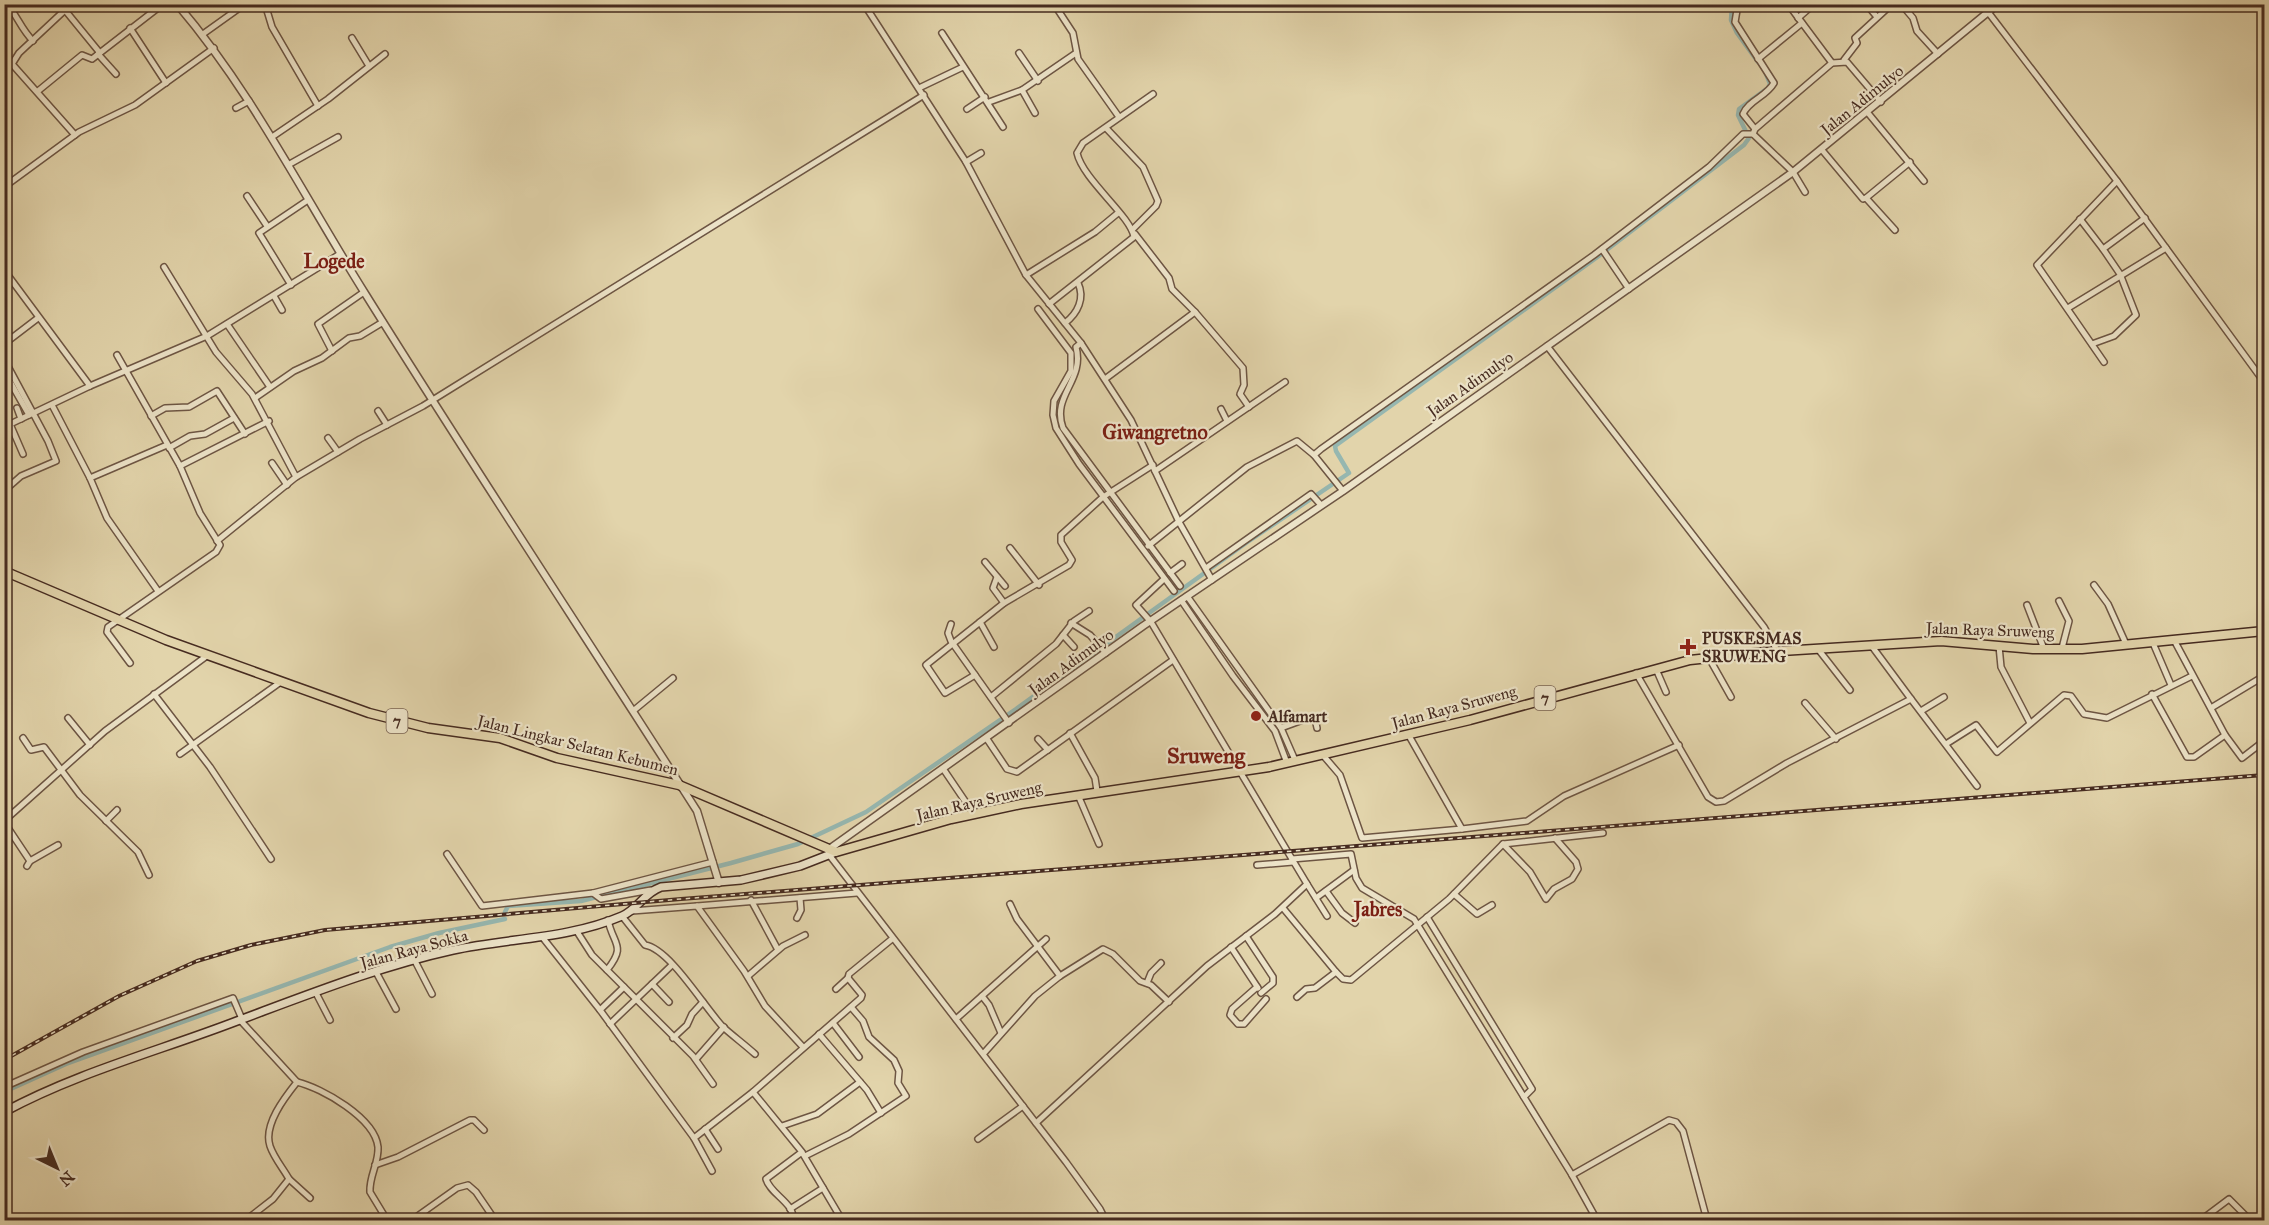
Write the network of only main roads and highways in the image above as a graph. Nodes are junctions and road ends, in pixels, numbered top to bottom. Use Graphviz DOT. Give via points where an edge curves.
graph roads {
  1 [pos="4,571"];
  2 [pos="2265,631"];
  3 [pos="831,853"];
  4 [pos="4,1112"];
  1 -- 3 [label="highway, Jalan Lingkar Selatan Kebumen / 7" via="208,655 397,721 500,738 557,758 680,785"];
  2 -- 3 [label="highway, Jalan Raya Sruweng / 7" via="2062,648 1941,641 1709,658 1636,673 1291,762 968,815"];
  3 -- 4 [label="main road, Jalan Raya Sokka" via="772,874 719,883 668,885 651,890 622,916 576,930 453,950 376,972 97,1071"];
}
